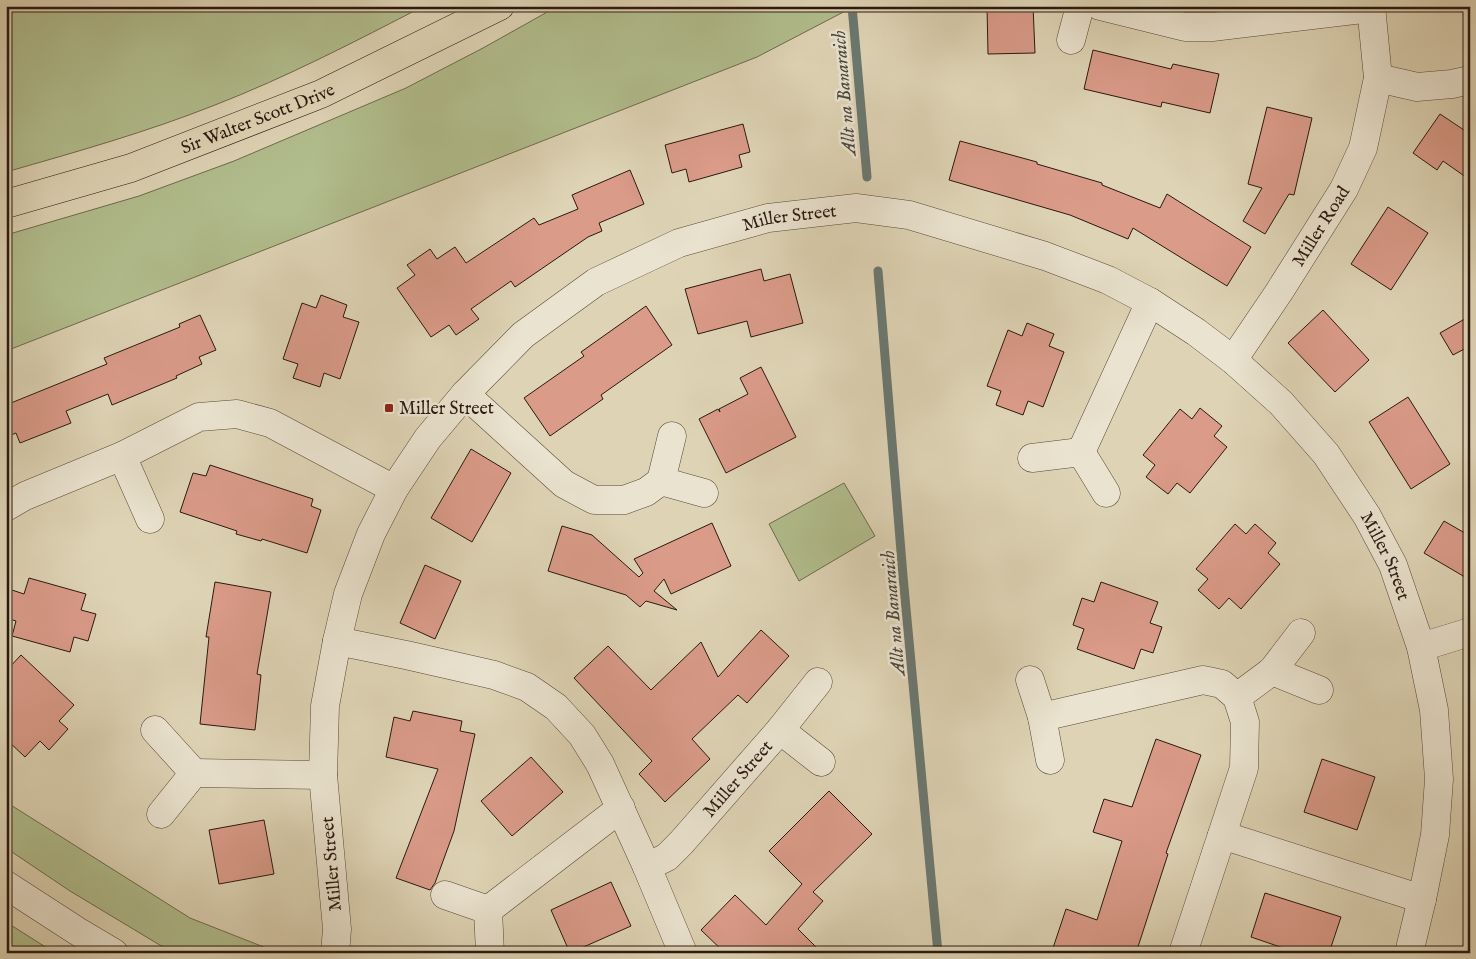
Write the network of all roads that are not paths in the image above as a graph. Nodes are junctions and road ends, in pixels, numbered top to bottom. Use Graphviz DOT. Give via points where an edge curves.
graph roads {
  1 [pos="500,6"];
  2 [pos="1080,6"];
  3 [pos="1100,6"];
  4 [pos="1371,7"];
  5 [pos="1071,40"];
  6 [pos="1378,78"];
  7 [pos="1470,80"];
  8 [pos="6,204"];
  9 [pos="1150,302"];
  10 [pos="1233,360"];
  11 [pos="465,394"];
  12 [pos="672,436"];
  13 [pos="1080,452"];
  14 [pos="122,456"];
  15 [pos="1032,458"];
  16 [pos="661,482"];
  17 [pos="394,489"];
  18 [pos="704,493"];
  19 [pos="1106,493"];
  20 [pos="6,507"];
  21 [pos="150,520"];
  22 [pos="1470,632"];
  23 [pos="1302,633"];
  24 [pos="337,641"];
  25 [pos="1421,647"];
  26 [pos="1272,671"];
  27 [pos="1030,680"];
  28 [pos="818,682"];
  29 [pos="1319,690"];
  30 [pos="1237,696"];
  31 [pos="1042,717"];
  32 [pos="155,730"];
  33 [pos="780,730"];
  34 [pos="1050,760"];
  35 [pos="821,762"];
  36 [pos="194,773"];
  37 [pos="323,775"];
  38 [pos="622,808"];
  39 [pos="161,814"];
  40 [pos="1222,835"];
  41 [pos="647,867"];
  42 [pos="6,885"];
  43 [pos="446,895"];
  44 [pos="1422,899"];
  45 [pos="488,910"];
  46 [pos="114,953"];
  47 [pos="335,953"];
  48 [pos="490,953"];
  49 [pos="682,953"];
  50 [pos="1183,953"];
  51 [pos="1409,953"];
  1 -- 8 [label="main road, Sir Walter Scott Drive" via="312,98 131,168"];
  2 -- 5 [label="street"];
  3 -- 4 [label="street, Miller Road" via="1185,28 1212,28"];
  4 -- 6 [label="street, Miller Road"];
  6 -- 7 [label="street" via="1417,87"];
  6 -- 10 [label="street, Miller Road" via="1363,148 1344,189"];
  9 -- 10 [label="street, Miller Street"];
  9 -- 11 [label="street, Miller Street" via="1108,280 1045,256 909,215 856,208 768,218 679,243 596,282 523,335"];
  9 -- 13 [label="street"];
  10 -- 25 [label="street, Miller Street" via="1280,403 1326,454 1367,516 1394,565"];
  11 -- 16 [label="street" via="564,484 594,500 624,500"];
  11 -- 17 [label="street, Miller Street" via="428,438"];
  12 -- 16 [label="street"];
  13 -- 15 [label="street"];
  13 -- 19 [label="street"];
  14 -- 17 [label="street" via="199,417 237,414 270,424"];
  14 -- 20 [label="street"];
  14 -- 21 [label="street"];
  16 -- 18 [label="street"];
  17 -- 24 [label="street, Miller Street" via="370,534 351,585"];
  22 -- 25 [label="street"];
  23 -- 26 [label="street"];
  24 -- 37 [label="street, Miller Street" via="325,706"];
  24 -- 38 [label="street" via="484,673 526,687 556,707 582,735"];
  25 -- 44 [label="street, Miller Street" via="1434,710 1439,779 1435,836"];
  26 -- 29 [label="street"];
  26 -- 30 [label="street"];
  27 -- 31 [label="street"];
  28 -- 33 [label="street, Miller Street"];
  30 -- 31 [label="street" via="1222,684 1204,680"];
  30 -- 40 [label="street" via="1245,722 1244,768"];
  31 -- 34 [label="street"];
  32 -- 36 [label="street"];
  33 -- 35 [label="street"];
  33 -- 41 [label="street, Miller Street" via="667,857"];
  36 -- 37 [label="street"];
  36 -- 39 [label="street"];
  37 -- 47 [label="street, Miller Street" via="336,929"];
  38 -- 41 [label="street"];
  38 -- 45 [label="street"];
  40 -- 44 [label="street"];
  40 -- 50 [label="street"];
  41 -- 49 [label="street"];
  42 -- 46 [label="street"];
  43 -- 45 [label="street"];
  44 -- 51 [label="street, Miller Street"];
  45 -- 48 [label="street"];
}
